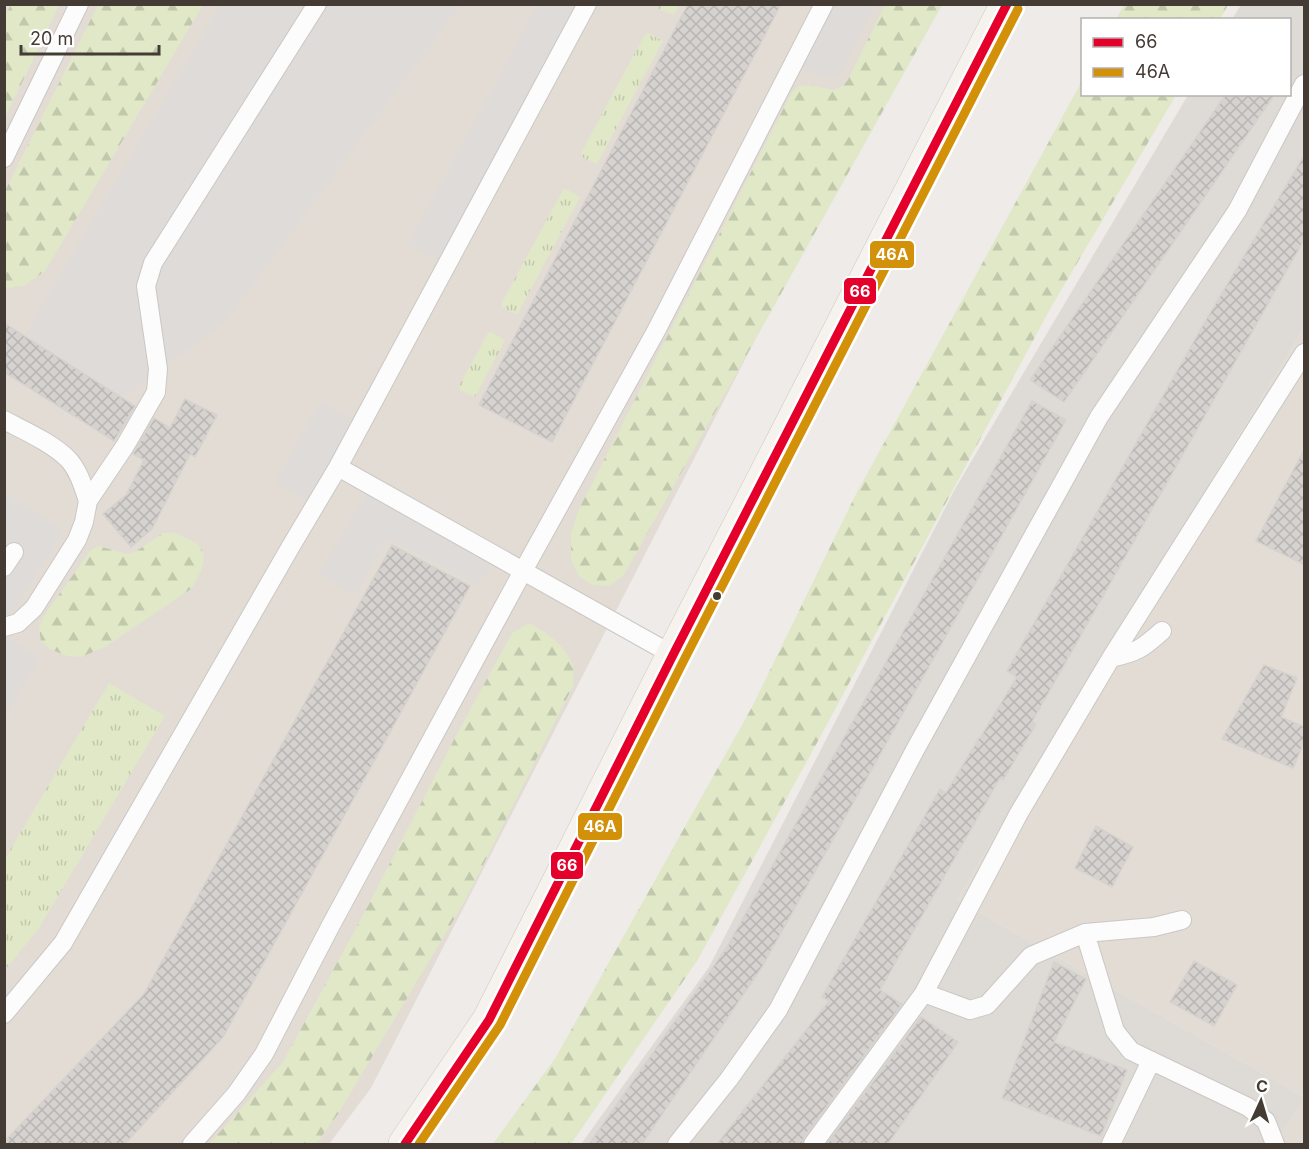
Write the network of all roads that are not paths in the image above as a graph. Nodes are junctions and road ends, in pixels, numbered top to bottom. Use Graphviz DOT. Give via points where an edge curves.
graph roads {
  1 [pos="79,4"];
  2 [pos="317,4"];
  3 [pos="587,4"];
  4 [pos="824,4"];
  5 [pos="1007,4"];
  6 [pos="1305,84"];
  7 [pos="4,158"];
  8 [pos="1305,353"];
  9 [pos="4,420"];
  10 [pos="338,467"];
  11 [pos="88,501"];
  12 [pos="523,571"];
  13 [pos="4,627"];
  14 [pos="1162,631"];
  15 [pos="673,655"];
  16 [pos="1111,658"];
  17 [pos="1182,921"];
  18 [pos="1085,933"];
  19 [pos="924,993"];
  20 [pos="4,1014"];
  21 [pos="1151,1061"];
  22 [pos="192,1144"];
  23 [pos="405,1144"];
  24 [pos="677,1144"];
  25 [pos="813,1144"];
  26 [pos="1111,1144"];
  27 [pos="1275,1144"];
  1 -- 7 [label="lane"];
  2 -- 11 [label="lane" via="153,263 146,286 158,369 156,392"];
  3 -- 10 [label="lane"];
  4 -- 12 [label="lane" via="656,331"];
  5 -- 15 [label="main road"];
  6 -- 24 [label="lane" via="1237,211 1099,417 915,750 778,1010"];
  8 -- 16 [label="lane"];
  9 -- 11 [label="lane" via="68,459 81,478"];
  10 -- 12 [label="lane"];
  10 -- 20 [label="lane" via="63,943"];
  11 -- 13 [label="lane" via="77,540 34,608 18,623"];
  12 -- 15 [label="lane"];
  12 -- 22 [label="lane" via="264,1054 236,1094"];
  14 -- 16 [label="lane" via="1142,649"];
  15 -- 23 [label="main road" via="489,1020"];
  16 -- 19 [label="lane" via="1019,813"];
  17 -- 18 [label="lane"];
  18 -- 19 [label="lane" via="1031,956 987,1005 970,1010"];
  18 -- 21 [label="lane" via="1115,1031 1131,1051"];
  19 -- 25 [label="lane"];
  21 -- 26 [label="lane"];
  21 -- 27 [label="lane" via="1248,1107 1266,1121"];
}
